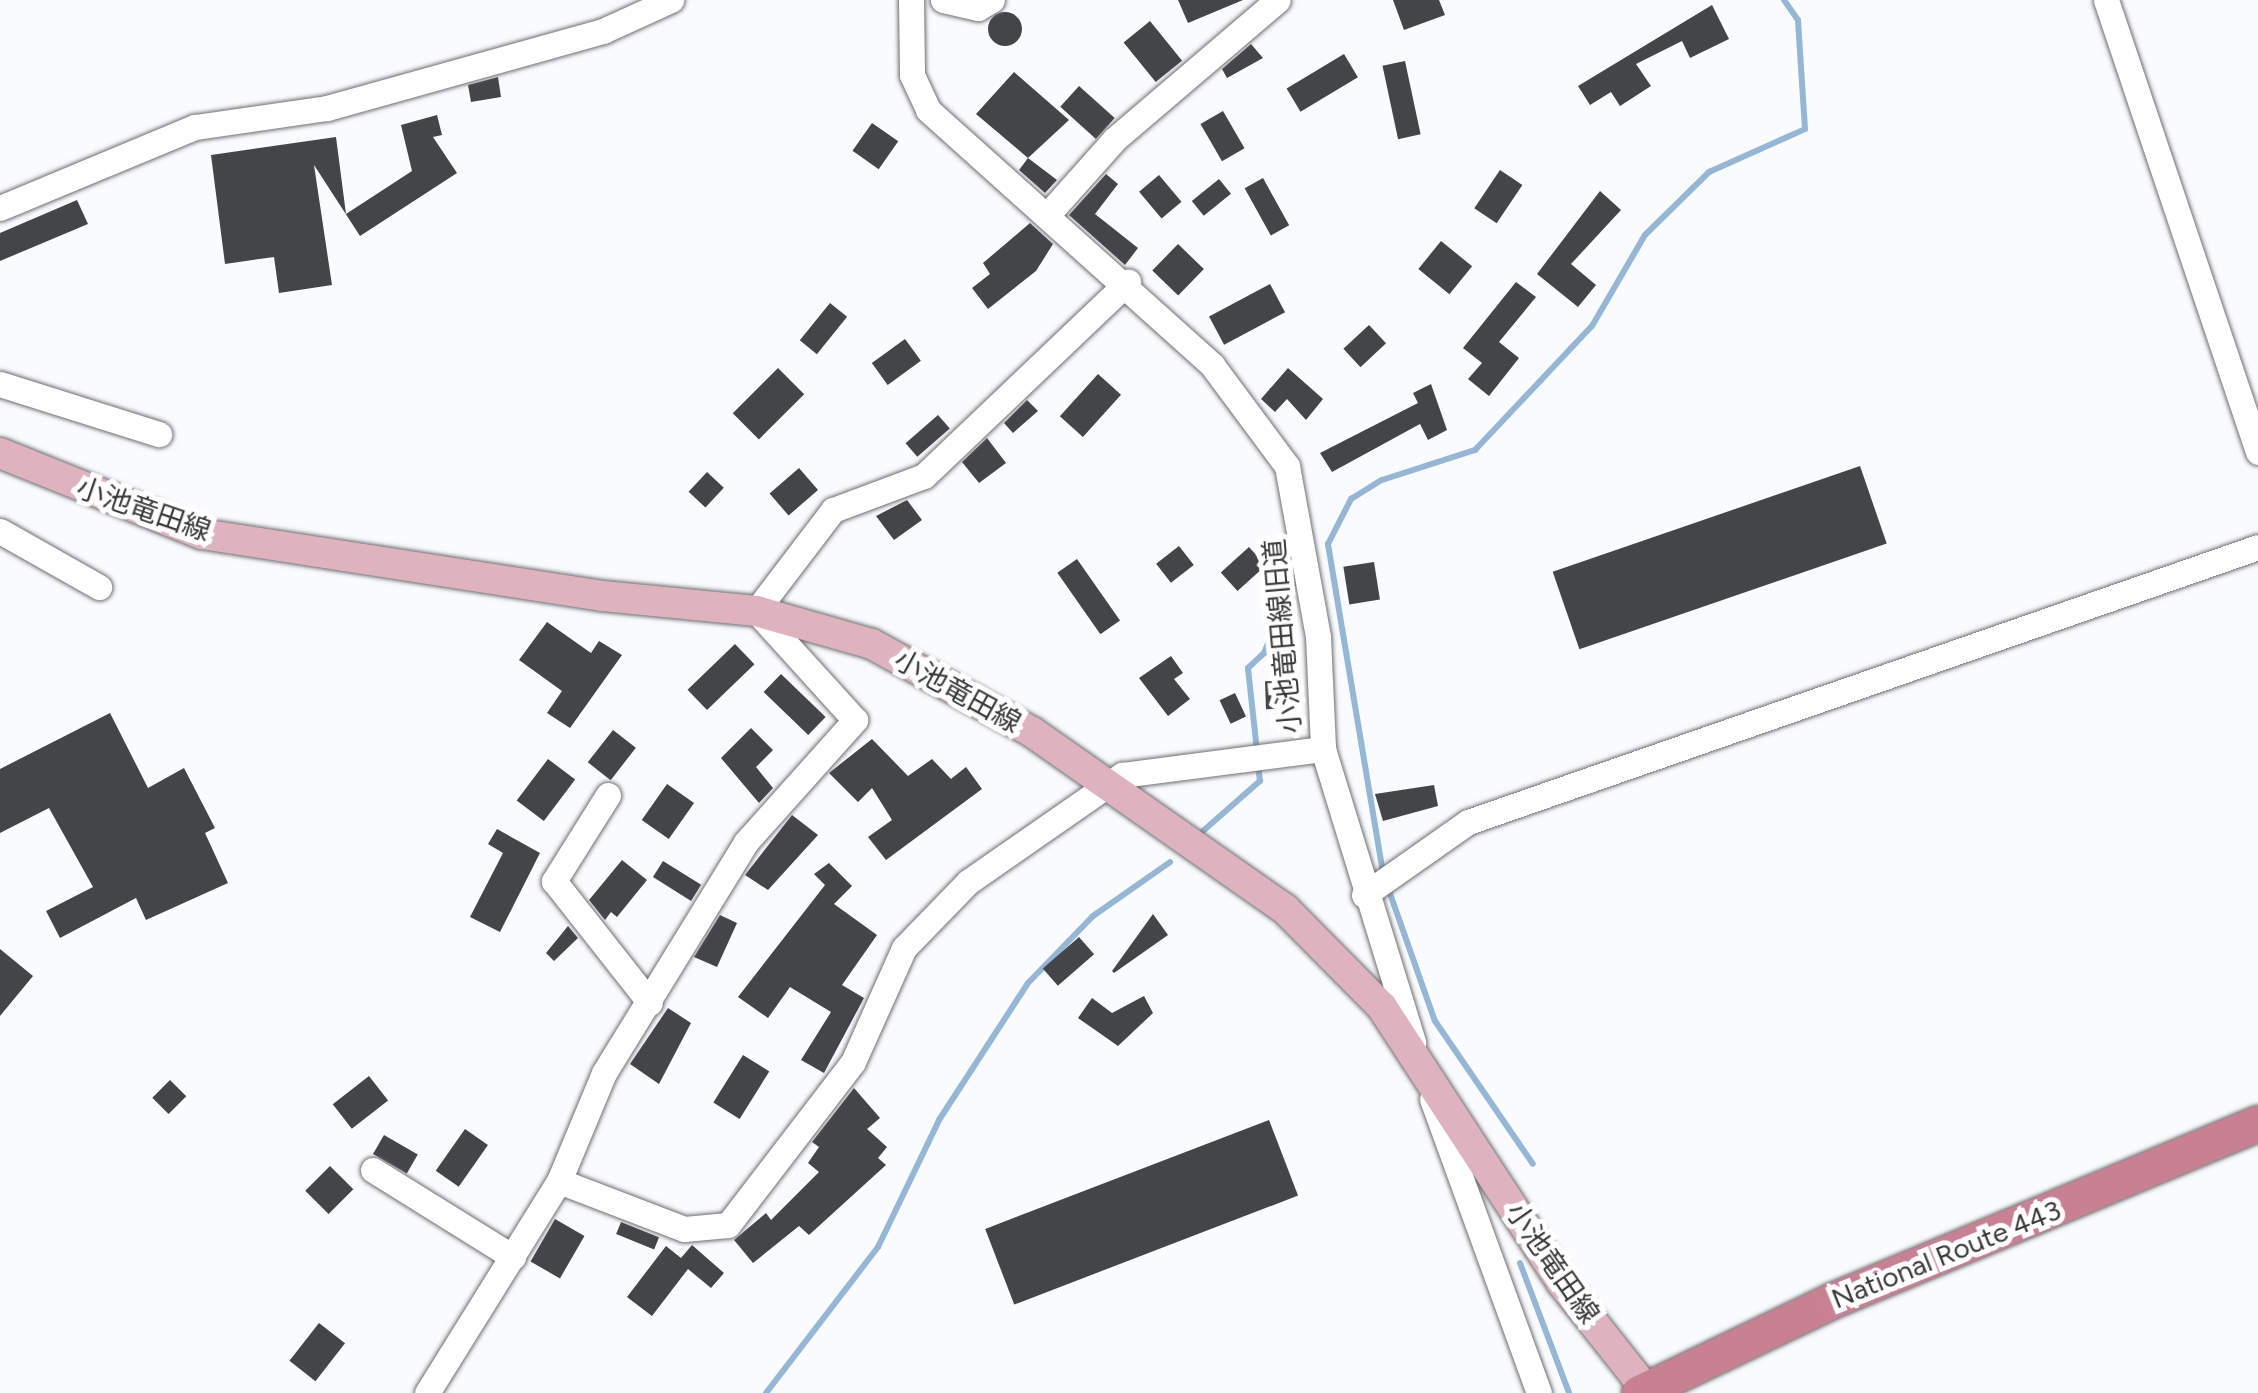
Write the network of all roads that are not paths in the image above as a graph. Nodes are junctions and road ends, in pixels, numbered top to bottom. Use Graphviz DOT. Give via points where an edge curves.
graph roads {
  1 [pos="672,0"];
  2 [pos="912,0"];
  3 [pos="943,0"];
  4 [pos="992,0"];
  5 [pos="1278,0"];
  6 [pos="2106,0"];
  7 [pos="0,208"];
  8 [pos="1049,214"];
  9 [pos="1128,282"];
  10 [pos="0,384"];
  11 [pos="159,434"];
  12 [pos="2258,452"];
  13 [pos="0,453"];
  14 [pos="0,531"];
  15 [pos="2258,547"];
  16 [pos="99,587"];
  17 [pos="756,611"];
  18 [pos="1323,749"];
  19 [pos="1109,785"];
  20 [pos="608,795"];
  21 [pos="1379,885"];
  22 [pos="650,1002"];
  23 [pos="1416,1050"];
  24 [pos="2258,1123"];
  25 [pos="373,1170"];
  26 [pos="559,1181"];
  27 [pos="513,1257"];
  28 [pos="1642,1390"];
  29 [pos="427,1393"];
  30 [pos="1539,1393"];
  1 -- 7 [label="street" via="603,32 327,108 195,127"];
  2 -- 8 [label="street, 小池竜田線旧道" via="912,74 928,110"];
  3 -- 4 [label="street" via="978,8"];
  5 -- 8 [label="street" via="1114,139"];
  6 -- 12 [label="street"];
  8 -- 9 [label="street, 小池竜田線旧道"];
  9 -- 17 [label="street" via="924,476 833,510"];
  9 -- 18 [label="street, 小池竜田線旧道" via="1212,365 1287,466 1318,637"];
  10 -- 11 [label="street"];
  13 -- 17 [label="main road, 小池竜田線" via="202,534 603,596"];
  14 -- 16 [label="street"];
  15 -- 21 [label="street" via="1468,822"];
  17 -- 19 [label="main road, 小池竜田線" via="872,644 1032,732"];
  17 -- 22 [label="street" via="855,720 746,842"];
  18 -- 19 [label="street" via="1122,775"];
  18 -- 21 [label="street, 小池竜田線旧道"];
  19 -- 23 [label="main road, 小池竜田線" via="1284,909"];
  19 -- 26 [label="street" via="968,882 904,948 853,1062 728,1225 684,1229"];
  20 -- 22 [label="street" via="554,881"];
  21 -- 23 [label="street, 小池竜田線旧道"];
  22 -- 26 [label="street" via="604,1073"];
  23 -- 28 [label="main road, 小池竜田線" via="1561,1282"];
  23 -- 30 [label="street, 小池竜田線旧道"];
  24 -- 28 [label="highway, National Route 443" via="1834,1300"];
  25 -- 27 [label="street"];
  26 -- 27 [label="street"];
  27 -- 29 [label="street"];
}
